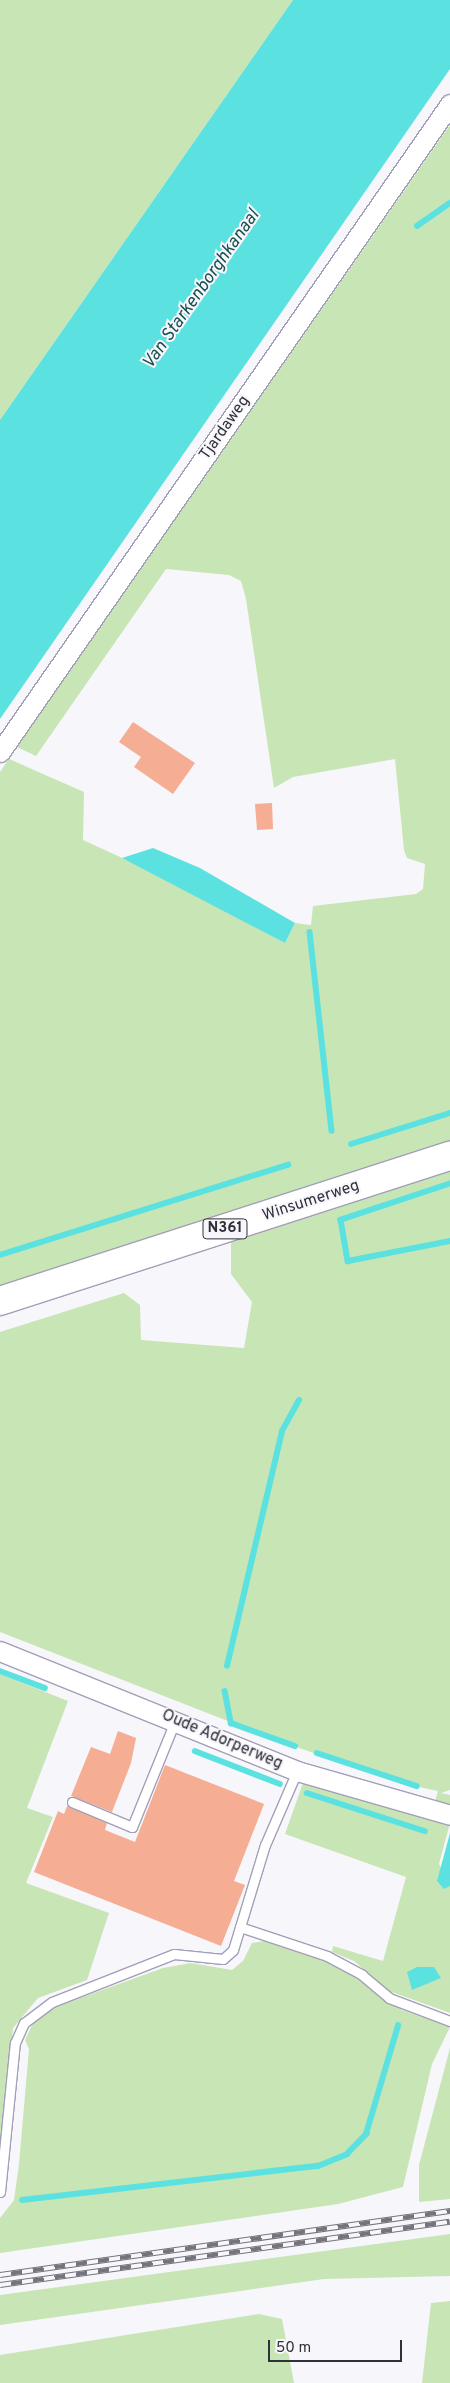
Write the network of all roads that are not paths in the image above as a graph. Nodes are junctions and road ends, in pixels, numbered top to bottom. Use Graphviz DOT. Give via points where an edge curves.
graph roads {
  1 [pos="450,104"];
  2 [pos="0,752"];
  3 [pos="450,1156"];
  4 [pos="0,1301"];
  5 [pos="0,1651"];
  6 [pos="175,1720"];
  7 [pos="297,1771"];
  8 [pos="72,1802"];
  9 [pos="450,1814"];
  10 [pos="240,1927"];
  11 [pos="450,2021"];
  12 [pos="0,2192"];
  1 -- 2 [label="street, Tjardaweg"];
  3 -- 4 [label="main road, Winsumerweg / N361"];
  5 -- 6 [label="street, Oude Adorperweg"];
  6 -- 7 [label="street, Oude Adorperweg"];
  6 -- 8 [label="lane" via="132,1827"];
  7 -- 9 [label="street, Oude Adorperweg"];
  7 -- 10 [label="lane" via="265,1845"];
  10 -- 11 [label="lane" via="327,1956 362,1975 388,1998"];
  10 -- 12 [label="lane" via="233,1950 223,1958 174,1954 52,2002 29,2016 15,2043"];
}
